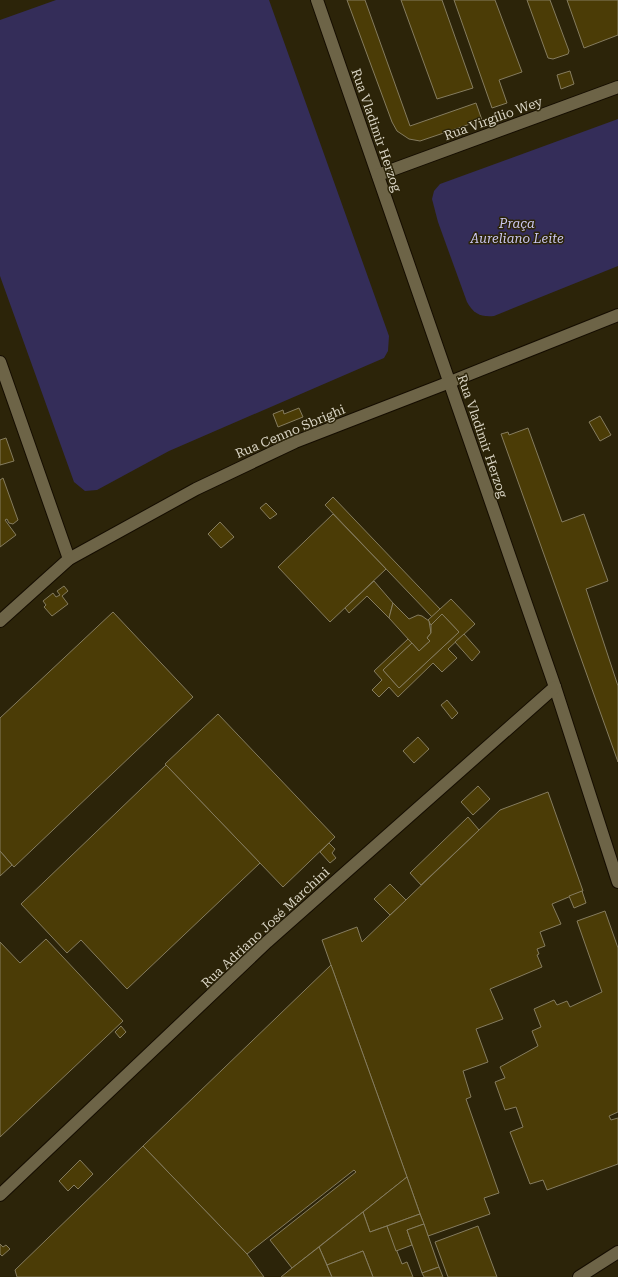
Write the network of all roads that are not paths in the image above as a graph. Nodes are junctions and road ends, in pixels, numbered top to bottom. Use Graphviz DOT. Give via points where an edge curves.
graph roads {
  1 [pos="317,0"];
  2 [pos="618,87"];
  3 [pos="378,175"];
  4 [pos="618,315"];
  5 [pos="0,362"];
  6 [pos="450,382"];
  7 [pos="69,559"];
  8 [pos="0,621"];
  9 [pos="555,687"];
  10 [pos="618,882"];
  11 [pos="0,1195"];
  12 [pos="618,1252"];
  13 [pos="579,1277"];
  1 -- 3 [label="street, Rua Vladimir Herzog"];
  2 -- 3 [label="street, Rua Virgílio Wey"];
  3 -- 6 [label="street, Rua Vladimir Herzog"];
  4 -- 6 [label="street, Rua Cenno Sbrighi"];
  5 -- 7 [label="street"];
  6 -- 7 [label="street, Rua Cenno Sbrighi" via="295,442 196,489"];
  6 -- 9 [label="street, Rua Vladimir Herzog"];
  7 -- 8 [label="street, Rua Cenno Sbrighi"];
  9 -- 10 [label="street, Rua Vladimir Herzog"];
  9 -- 11 [label="street, Rua Adriano José Marchini" via="267,942"];
  12 -- 13 [label="street"];
}
